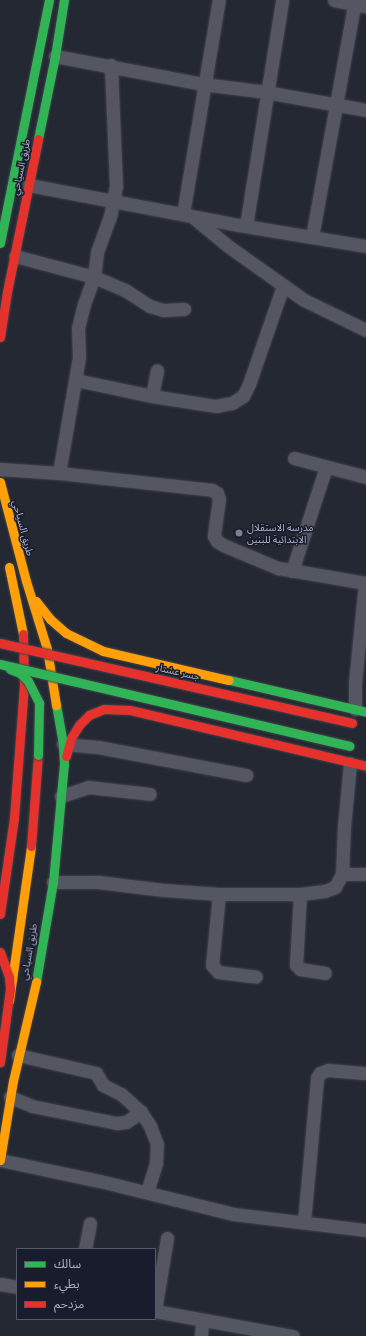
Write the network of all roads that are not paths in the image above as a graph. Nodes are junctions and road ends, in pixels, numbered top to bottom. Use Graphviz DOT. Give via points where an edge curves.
graph roads {
  1 [pos="49,0"];
  2 [pos="64,0"];
  3 [pos="219,0"];
  4 [pos="282,0"];
  5 [pos="334,0"];
  6 [pos="358,3"];
  7 [pos="55,56"];
  8 [pos="111,65"];
  9 [pos="203,84"];
  10 [pos="266,92"];
  11 [pos="337,104"];
  12 [pos="366,110"];
  13 [pos="12,181"];
  14 [pos="29,185"];
  15 [pos="113,201"];
  16 [pos="188,215"];
  17 [pos="4,218"];
  18 [pos="246,226"];
  19 [pos="312,237"];
  20 [pos="0,238"];
  21 [pos="0,243"];
  22 [pos="366,246"];
  23 [pos="14,256"];
  24 [pos="94,277"];
  25 [pos="283,286"];
  26 [pos="184,309"];
  27 [pos="366,330"];
  28 [pos="0,337"];
  29 [pos="157,370"];
  30 [pos="76,380"];
  31 [pos="152,396"];
  32 [pos="294,458"];
  33 [pos="326,467"];
  34 [pos="0,469"];
  35 [pos="59,473"];
  36 [pos="366,477"];
  37 [pos="0,482"];
  38 [pos="7,561"];
  39 [pos="292,572"];
  40 [pos="26,581"];
  41 [pos="366,583"];
  42 [pos="0,642"];
  43 [pos="0,664"];
  44 [pos="360,711"];
  45 [pos="355,724"];
  46 [pos="66,744"];
  47 [pos="360,750"];
  48 [pos="350,763"];
  49 [pos="366,766"];
  50 [pos="246,775"];
  51 [pos="150,794"];
  52 [pos="61,796"];
  53 [pos="342,874"];
  54 [pos="366,874"];
  55 [pos="53,882"];
  56 [pos="219,894"];
  57 [pos="300,894"];
  58 [pos="0,914"];
  59 [pos="0,952"];
  60 [pos="325,974"];
  61 [pos="256,977"];
  62 [pos="9,1001"];
  63 [pos="18,1055"];
  64 [pos="0,1062"];
  65 [pos="366,1073"];
  66 [pos="10,1097"];
  67 [pos="141,1112"];
  68 [pos="0,1160"];
  69 [pos="147,1192"];
  70 [pos="304,1222"];
  71 [pos="90,1223"];
  72 [pos="366,1230"];
  73 [pos="167,1238"];
  74 [pos="85,1248"];
  75 [pos="0,1284"];
  76 [pos="16,1287"];
  77 [pos="156,1305"];
  78 [pos="156,1311"];
  79 [pos="202,1320"];
  80 [pos="201,1336"];
  81 [pos="293,1336"];
  1 -- 13 [label="main road, طريق السياحي"];
  2 -- 7 [label="main road, طريق السياحي"];
  3 -- 9 [label="street"];
  4 -- 10 [label="street"];
  5 -- 6 [label="street"];
  6 -- 11 [label="street"];
  7 -- 8 [label="street"];
  7 -- 14 [label="main road, طريق السياحي"];
  8 -- 9 [label="street"];
  8 -- 15 [label="street" via="115,162"];
  9 -- 10 [label="street"];
  9 -- 16 [label="street"];
  10 -- 11 [label="street"];
  10 -- 18 [label="street"];
  11 -- 12 [label="street"];
  11 -- 19 [label="street"];
  13 -- 14 [label="main road"];
  13 -- 17 [label="main road, طريق السياحي"];
  14 -- 15 [label="street"];
  14 -- 23 [label="main road, طريق السياحي"];
  15 -- 16 [label="street"];
  15 -- 24 [label="street" via="97,252"];
  16 -- 18 [label="street"];
  16 -- 25 [label="street"];
  17 -- 20 [label="main road"];
  17 -- 21 [label="main road, طريق السياحي"];
  18 -- 19 [label="street"];
  19 -- 22 [label="street"];
  23 -- 24 [label="street"];
  23 -- 28 [label="main road, طريق السياحي"];
  24 -- 26 [label="street" via="126,290 150,306 163,310"];
  24 -- 30 [label="street" via="78,328 79,357"];
  25 -- 27 [label="street" via="321,309"];
  25 -- 31 [label="street" via="243,396 232,403 216,406"];
  29 -- 31 [label="street"];
  30 -- 31 [label="street"];
  30 -- 35 [label="street"];
  32 -- 33 [label="street"];
  33 -- 36 [label="street"];
  33 -- 39 [label="street"];
  34 -- 35 [label="street"];
  35 -- 39 [label="street" via="212,490 217,493 219,499 214,536 217,541 261,562"];
  37 -- 40 [label="main road, طريق السياحي"];
  38 -- 58 [label="main road" via="24,640 21,731 14,818"];
  39 -- 41 [label="street"];
  40 -- 44 [label="main road" via="38,604 50,619 66,633 84,643 103,650"];
  40 -- 46 [label="main road, طريق السياحي" via="47,649"];
  41 -- 44 [label="street" via="355,682"];
  42 -- 45 [label="main road, جسر عشتار, bridge"];
  43 -- 47 [label="main road, bridge"];
  43 -- 62 [label="main road, bridge" via="28,681 39,703 30,859"];
  46 -- 48 [label="main road" via="89,715 104,709 130,710"];
  46 -- 50 [label="street" via="98,746"];
  46 -- 52 [label="main road, طريق السياحي"];
  48 -- 49 [label="main road"];
  48 -- 53 [label="street"];
  51 -- 52 [label="street" via="95,787 81,788"];
  52 -- 55 [label="main road, طريق السياحي"];
  53 -- 54 [label="street"];
  53 -- 57 [label="street" via="335,887 326,891"];
  55 -- 56 [label="street" via="98,882"];
  55 -- 63 [label="main road, طريق السياحي" via="35,986"];
  56 -- 57 [label="street"];
  56 -- 61 [label="street" via="212,965 218,972"];
  57 -- 60 [label="street" via="296,965 300,969"];
  59 -- 62 [label="main road, طريق السياحي" via="9,977"];
  62 -- 64 [label="main road, طريق السياحي"];
  63 -- 66 [label="main road, طريق السياحي"];
  63 -- 67 [label="street" via="96,1074 103,1085 121,1094"];
  65 -- 70 [label="street" via="328,1070 320,1073 317,1078"];
  66 -- 67 [label="street" via="32,1106 116,1123 126,1122"];
  66 -- 68 [label="main road, طريق السياحي"];
  67 -- 69 [label="street" via="157,1144 156,1163"];
  68 -- 69 [label="street"];
  69 -- 70 [label="street" via="233,1214"];
  70 -- 72 [label="street"];
  71 -- 74 [label="street"];
  73 -- 77 [label="street"];
  75 -- 76 [label="street"];
  78 -- 79 [label="street"];
  79 -- 80 [label="street"];
  79 -- 81 [label="street"];
}
